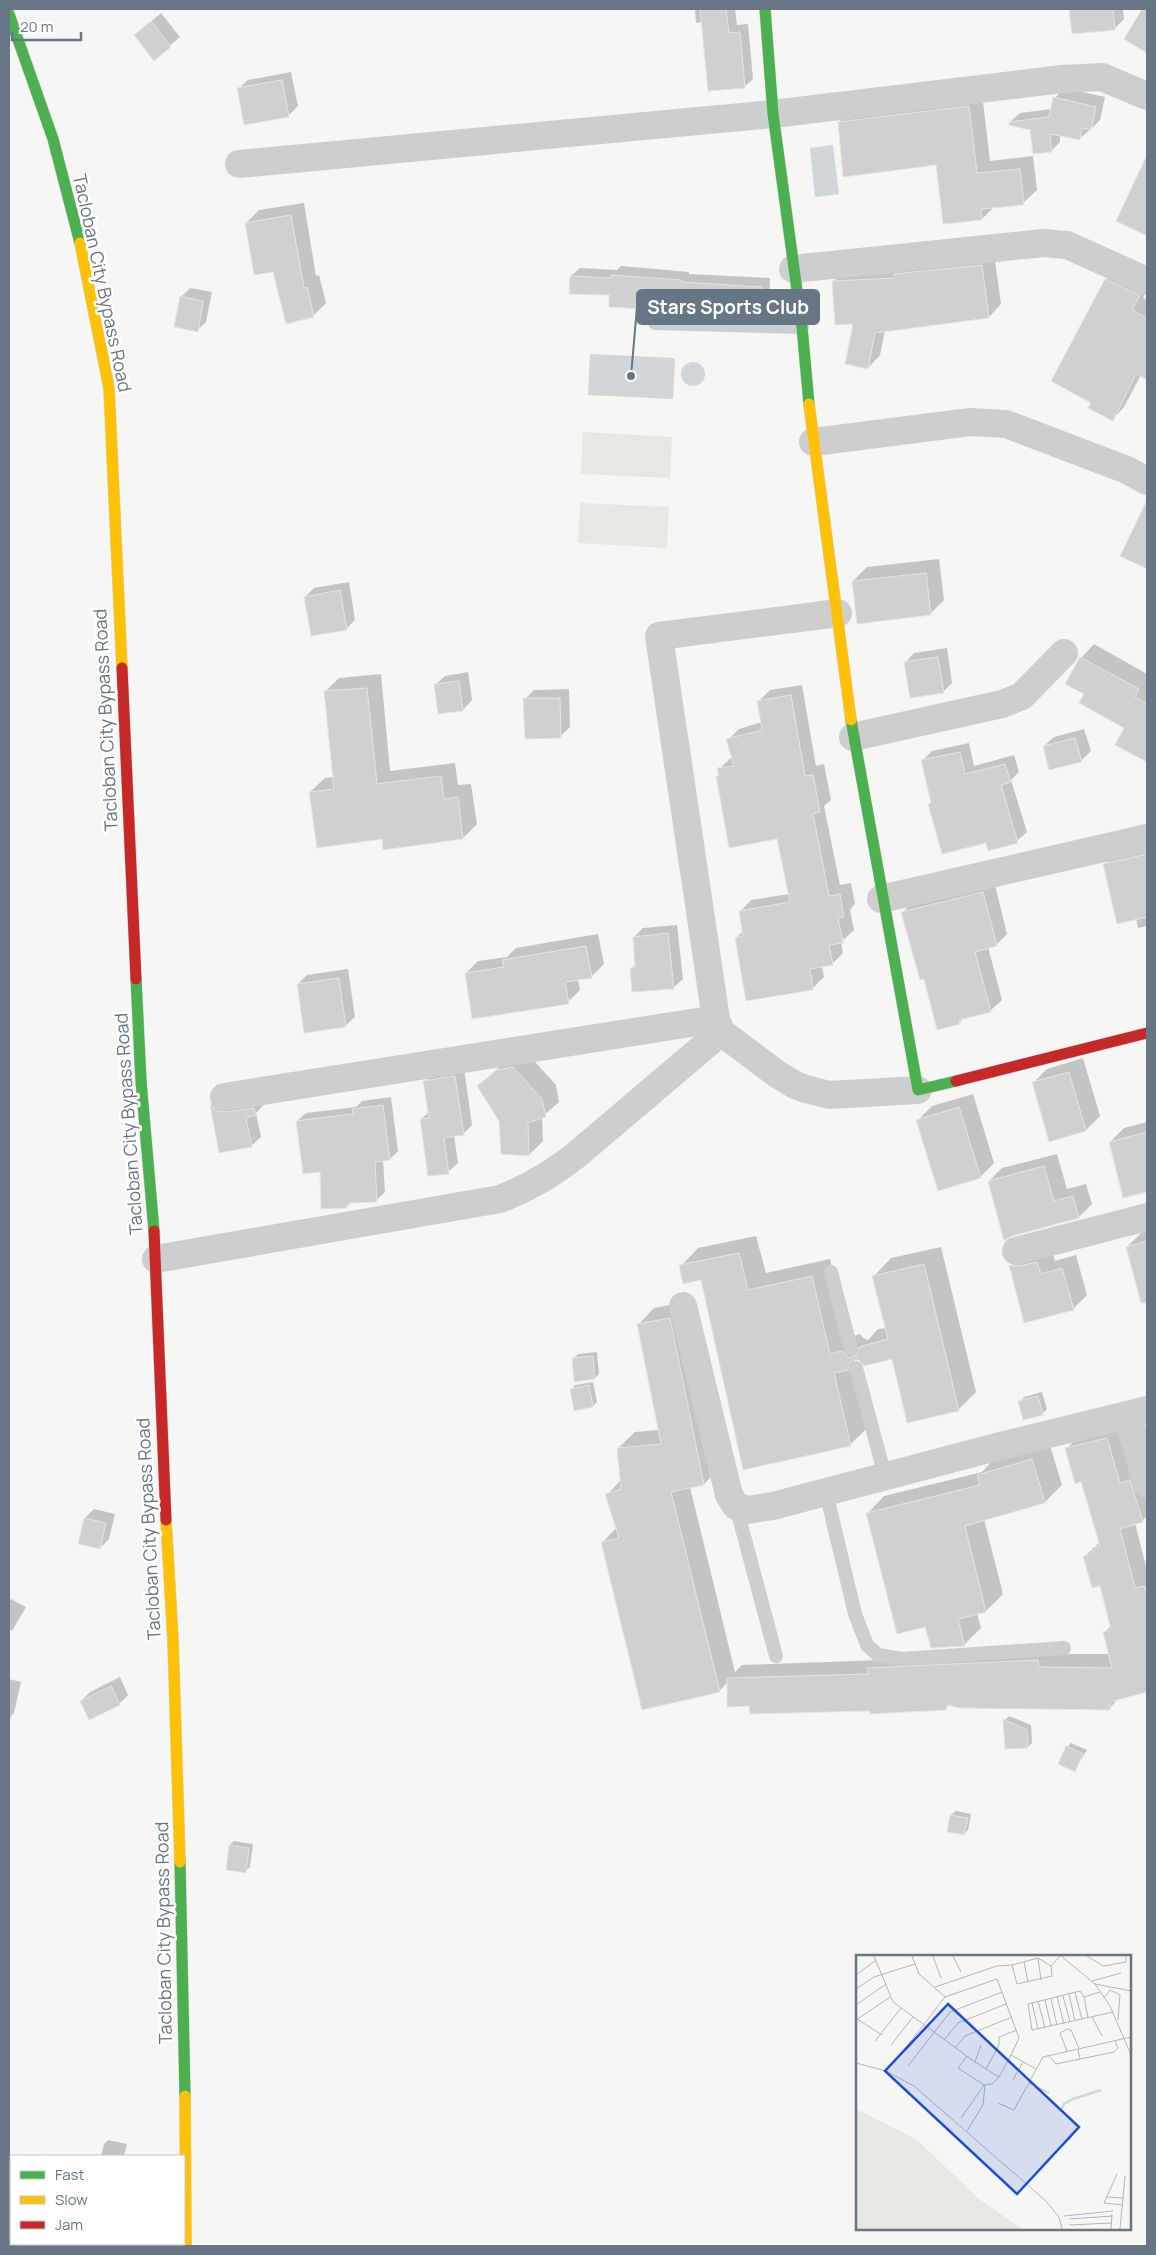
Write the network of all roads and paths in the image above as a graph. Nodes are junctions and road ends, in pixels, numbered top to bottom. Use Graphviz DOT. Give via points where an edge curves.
graph roads {
  1 [pos="764,9"];
  2 [pos="9,14"];
  3 [pos="1147,96"];
  4 [pos="774,114"];
  5 [pos="239,164"];
  6 [pos="793,269"];
  7 [pos="1147,281"];
  8 [pos="655,323"];
  9 [pos="802,326"];
  10 [pos="813,442"];
  11 [pos="1147,481"];
  12 [pos="838,613"];
  13 [pos="1064,653"];
  14 [pos="853,737"];
  15 [pos="1147,838"];
  16 [pos="881,899"];
  17 [pos="718,1025"];
  18 [pos="1147,1033"];
  19 [pos="918,1090"];
  20 [pos="224,1097"];
  21 [pos="1147,1217"];
  22 [pos="1016,1251"];
  23 [pos="156,1259"];
  24 [pos="831,1272"];
  25 [pos="683,1306"];
  26 [pos="851,1349"];
  27 [pos="856,1368"];
  28 [pos="1138,1413"];
  29 [pos="885,1476"];
  30 [pos="1147,1484"];
  31 [pos="826,1492"];
  32 [pos="736,1506"];
  33 [pos="1064,1648"];
  34 [pos="776,1656"];
  35 [pos="186,2246"];
  1 -- 4 [label="main road"];
  2 -- 23 [label="main road, Tacloban City Bypass Road" via="53,139 81,248 109,388 141,1081"];
  3 -- 4 [label="street" via="1102,77"];
  4 -- 5 [label="street"];
  4 -- 6 [label="main road"];
  6 -- 7 [label="street" via="1044,243 1068,245"];
  6 -- 9 [label="main road"];
  8 -- 9 [label="lane"];
  9 -- 10 [label="main road"];
  10 -- 11 [label="street" via="971,422 1006,424"];
  10 -- 12 [label="main road"];
  12 -- 14 [label="main road"];
  12 -- 17 [label="street" via="659,636"];
  13 -- 14 [label="street" via="1016,699"];
  14 -- 16 [label="main road"];
  15 -- 16 [label="street"];
  16 -- 19 [label="main road"];
  17 -- 19 [label="street" via="777,1074 806,1089 829,1095"];
  17 -- 20 [label="street"];
  17 -- 23 [label="street" via="575,1156 527,1189 500,1199"];
  18 -- 19 [label="main road"];
  21 -- 22 [label="street"];
  23 -- 35 [label="main road, Tacloban City Bypass Road" via="183,1966"];
  24 -- 26 [label="lane"];
  25 -- 32 [label="street" via="730,1495"];
  27 -- 29 [label="lane"];
  28 -- 29 [label="street"];
  28 -- 30 [label="street"];
  29 -- 31 [label="street"];
  31 -- 32 [label="street" via="756,1509"];
  31 -- 33 [label="lane" via="855,1614 867,1645 878,1654 902,1659"];
  32 -- 34 [label="lane"];
}
